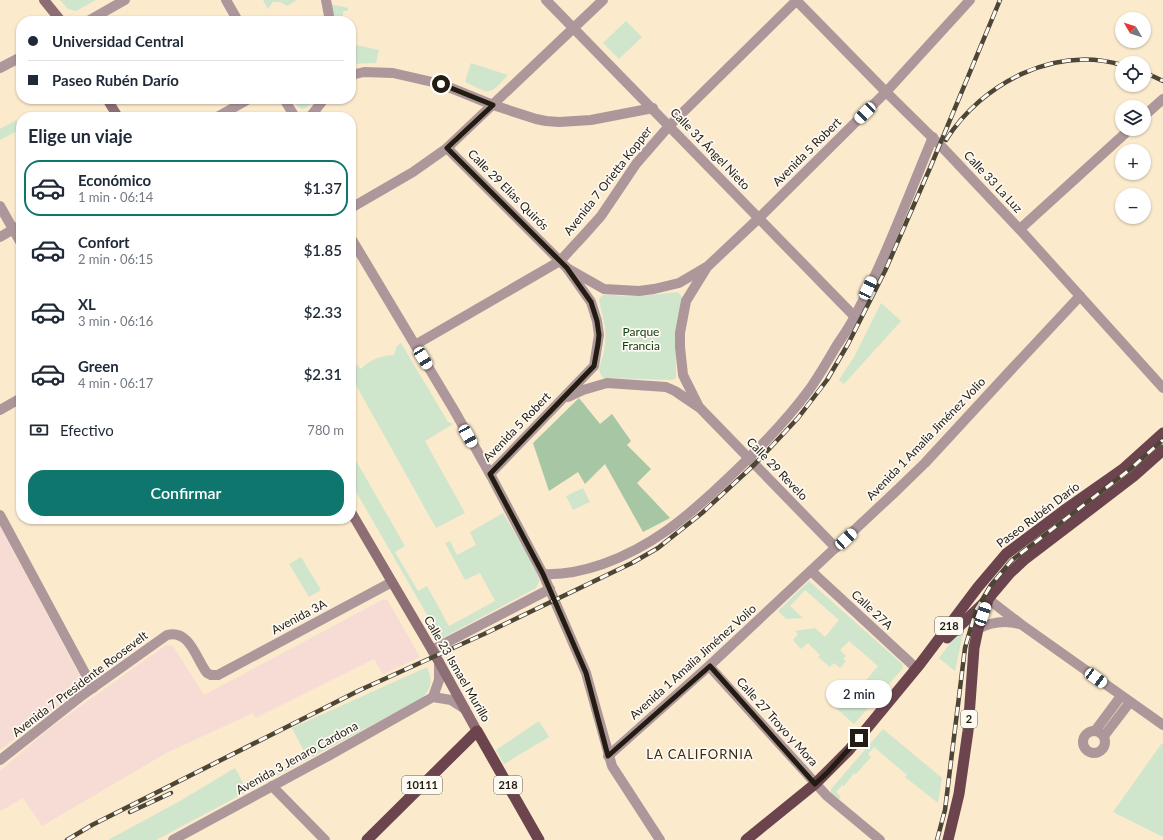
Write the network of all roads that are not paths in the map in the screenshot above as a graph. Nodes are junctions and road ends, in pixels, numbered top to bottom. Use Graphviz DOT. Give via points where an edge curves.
graph roads {
  1 [pos="44,0"];
  2 [pos="125,0"];
  3 [pos="226,0"];
  4 [pos="326,0"];
  5 [pos="546,0"];
  6 [pos="603,0"];
  7 [pos="797,0"];
  8 [pos="970,0"];
  9 [pos="56,16"];
  10 [pos="97,16"];
  11 [pos="235,16"];
  12 [pos="329,16"];
  13 [pos="575,28"];
  14 [pos="16,60"];
  15 [pos="0,68"];
  16 [pos="356,74"];
  17 [pos="886,92"];
  18 [pos="1163,99"];
  19 [pos="240,104"];
  20 [pos="320,104"];
  21 [pos="493,105"];
  22 [pos="653,108"];
  23 [pos="1151,110"];
  24 [pos="226,112"];
  25 [pos="314,112"];
  26 [pos="670,126"];
  27 [pos="1122,136"];
  28 [pos="933,137"];
  29 [pos="447,148"];
  30 [pos="356,205"];
  31 [pos="0,206"];
  32 [pos="759,218"];
  33 [pos="16,226"];
  34 [pos="16,228"];
  35 [pos="1020,229"];
  36 [pos="0,237"];
  37 [pos="356,246"];
  38 [pos="563,264"];
  39 [pos="708,266"];
  40 [pos="671,286"];
  41 [pos="604,289"];
  42 [pos="1080,296"];
  43 [pos="686,301"];
  44 [pos="591,302"];
  45 [pos="855,317"];
  46 [pos="415,345"];
  47 [pos="594,366"];
  48 [pos="683,375"];
  49 [pos="604,383"];
  50 [pos="666,387"];
  51 [pos="1163,388"];
  52 [pos="564,399"];
  53 [pos="16,401"];
  54 [pos="700,408"];
  55 [pos="0,410"];
  56 [pos="1163,433"];
  57 [pos="1163,450"];
  58 [pos="750,459"];
  59 [pos="490,474"];
  60 [pos="0,515"];
  61 [pos="356,521"];
  62 [pos="836,548"];
  63 [pos="811,572"];
  64 [pos="543,574"];
  65 [pos="392,582"];
  66 [pos="550,589"];
  67 [pos="988,599"];
  68 [pos="1022,625"];
  69 [pos="978,629"];
  70 [pos="177,634"];
  71 [pos="432,650"];
  72 [pos="439,662"];
  73 [pos="710,666"];
  74 [pos="918,666"];
  75 [pos="93,688"];
  76 [pos="433,697"];
  77 [pos="1125,699"];
  78 [pos="465,709"];
  79 [pos="1163,725"];
  80 [pos="477,731"];
  81 [pos="1099,734"];
  82 [pos="608,756"];
  83 [pos="0,760"];
  84 [pos="815,784"];
  85 [pos="272,786"];
  86 [pos="173,840"];
  87 [pos="325,840"];
  88 [pos="367,840"];
  89 [pos="539,840"];
  90 [pos="660,840"];
  91 [pos="746,840"];
  92 [pos="880,840"];
  93 [pos="948,840"];
  1 -- 9 [label="main road"];
  2 -- 10 [label="street"];
  3 -- 11 [label="street"];
  4 -- 12 [label="street"];
  5 -- 13 [label="street, Calle 31 Ángel Nieto"];
  6 -- 13 [label="street"];
  7 -- 17 [label="street, Calle 33 La Luz"];
  7 -- 26 [label="street, Avenida 7 Orietta Kopper"];
  8 -- 17 [label="street, Avenida 5 Robert"];
  13 -- 21 [label="street"];
  13 -- 22 [label="street, Calle 31 Ángel Nieto"];
  14 -- 15 [label="street"];
  16 -- 21 [label="street" via="393,73 441,84"];
  17 -- 28 [label="street, Calle 33 La Luz"];
  17 -- 32 [label="street, Avenida 5 Robert"];
  18 -- 23 [label="street"];
  19 -- 24 [label="street"];
  20 -- 25 [label="street"];
  21 -- 22 [label="street" via="536,119 559,122 592,120"];
  21 -- 29 [label="street"];
  22 -- 26 [label="street, Calle 31 Ángel Nieto"];
  26 -- 32 [label="street, Calle 31 Ángel Nieto"];
  26 -- 38 [label="street, Avenida 7 Orietta Kopper" via="636,164 601,216"];
  27 -- 35 [label="street"];
  28 -- 35 [label="street, Calle 33 La Luz"];
  28 -- 45 [label="street"];
  29 -- 30 [label="street" via="413,172"];
  29 -- 38 [label="street, Calle 29 Elías Quirós"];
  31 -- 33 [label="street"];
  32 -- 39 [label="street, Avenida 5 Robert"];
  32 -- 45 [label="street, Calle 31 Ángel Nieto"];
  34 -- 36 [label="street"];
  35 -- 42 [label="street, Calle 33 La Luz"];
  37 -- 46 [label="street"];
  38 -- 41 [label="street, Avenida 5 Robert"];
  38 -- 44 [label="street"];
  38 -- 46 [label="street, Avenida 7 Orietta Kopper"];
  39 -- 40 [label="street, Avenida 5 Robert"];
  39 -- 43 [label="street, Avenida 5 Robert"];
  40 -- 41 [label="street, Avenida 5 Robert" via="639,291"];
  40 -- 43 [label="street" via="681,291"];
  41 -- 44 [label="street" via="599,291"];
  42 -- 51 [label="street, Calle 33 La Luz"];
  42 -- 62 [label="street, Avenida 1 Amalia Jiménez Volio" via="925,463"];
  43 -- 48 [label="street, Avenida 5 Robert" via="680,333"];
  44 -- 47 [label="street" via="599,335"];
  45 -- 58 [label="street" via="809,390"];
  46 -- 59 [label="street"];
  47 -- 49 [label="street" via="598,379"];
  47 -- 52 [label="street, Avenida 5 Robert"];
  48 -- 50 [label="street" via="676,384"];
  48 -- 54 [label="street, Avenida 5 Robert"];
  49 -- 50 [label="street, Avenida 5 Robert"];
  49 -- 52 [label="street, Avenida 5 Robert"];
  50 -- 54 [label="street, Avenida 5 Robert"];
  52 -- 59 [label="street, Avenida 5 Robert"];
  53 -- 55 [label="street"];
  54 -- 58 [label="street, Calle 29 Revelo"];
  56 -- 74 [label="highway, Paseo Rubén Darío / 218" via="1123,469 1016,546 996,565"];
  57 -- 67 [label="highway, 2" via="1134,476 1024,560"];
  58 -- 62 [label="street, Calle 29 Revelo"];
  58 -- 64 [label="street" via="675,526 634,551 589,569 566,574"];
  59 -- 64 [label="street"];
  60 -- 75 [label="street"];
  61 -- 65 [label="main road, Calle 23 Ismael Murillo / 218"];
  62 -- 63 [label="street, Avenida 1 Amalia Jiménez Volio"];
  63 -- 73 [label="street, Avenida 1 Amalia Jiménez Volio"];
  63 -- 74 [label="street, Calle 27A"];
  64 -- 66 [label="street"];
  65 -- 70 [label="street, Avenida 3A" via="218,675 207,673 186,639"];
  65 -- 71 [label="main road, Calle 23 Ismael Murillo / 218"];
  66 -- 71 [label="street"];
  66 -- 82 [label="street" via="586,673"];
  67 -- 68 [label="street"];
  67 -- 69 [label="highway, 2"];
  67 -- 74 [label="highway"];
  68 -- 69 [label="street" via="1000,622"];
  68 -- 77 [label="street"];
  69 -- 93 [label="highway, 2" via="974,648 968,731 959,794"];
  70 -- 75 [label="street, Avenida 7 Presidente Roosevelt" via="168,635"];
  71 -- 72 [label="main road, Calle 23 Ismael Murillo / 218"];
  72 -- 76 [label="street" via="439,680"];
  72 -- 78 [label="main road, Calle 23 Ismael Murillo / 218"];
  73 -- 82 [label="street, Avenida 1 Amalia Jiménez Volio"];
  73 -- 84 [label="street, Calle 27 Troyo y Mora"];
  74 -- 84 [label="highway, Paseo Rubén Darío / 218" via="849,750"];
  75 -- 83 [label="street, Avenida 7 Presidente Roosevelt"];
  76 -- 78 [label="street" via="450,700"];
  76 -- 85 [label="street, Avenida 3 Jenaro Cardona"];
  77 -- 79 [label="street"];
  77 -- 81 [label="street"];
  78 -- 80 [label="main road, Calle 23 Ismael Murillo / 218"];
  80 -- 88 [label="highway, 10111"];
  80 -- 89 [label="highway, Calle 23 Ismael Murillo / 218"];
  82 -- 90 [label="street" via="618,777"];
  84 -- 91 [label="highway, Paseo Rubén Darío / 218"];
  84 -- 92 [label="street, Calle 27 Troyo y Mora"];
  85 -- 86 [label="street, Avenida 3 Jenaro Cardona"];
  85 -- 87 [label="street"];
}
